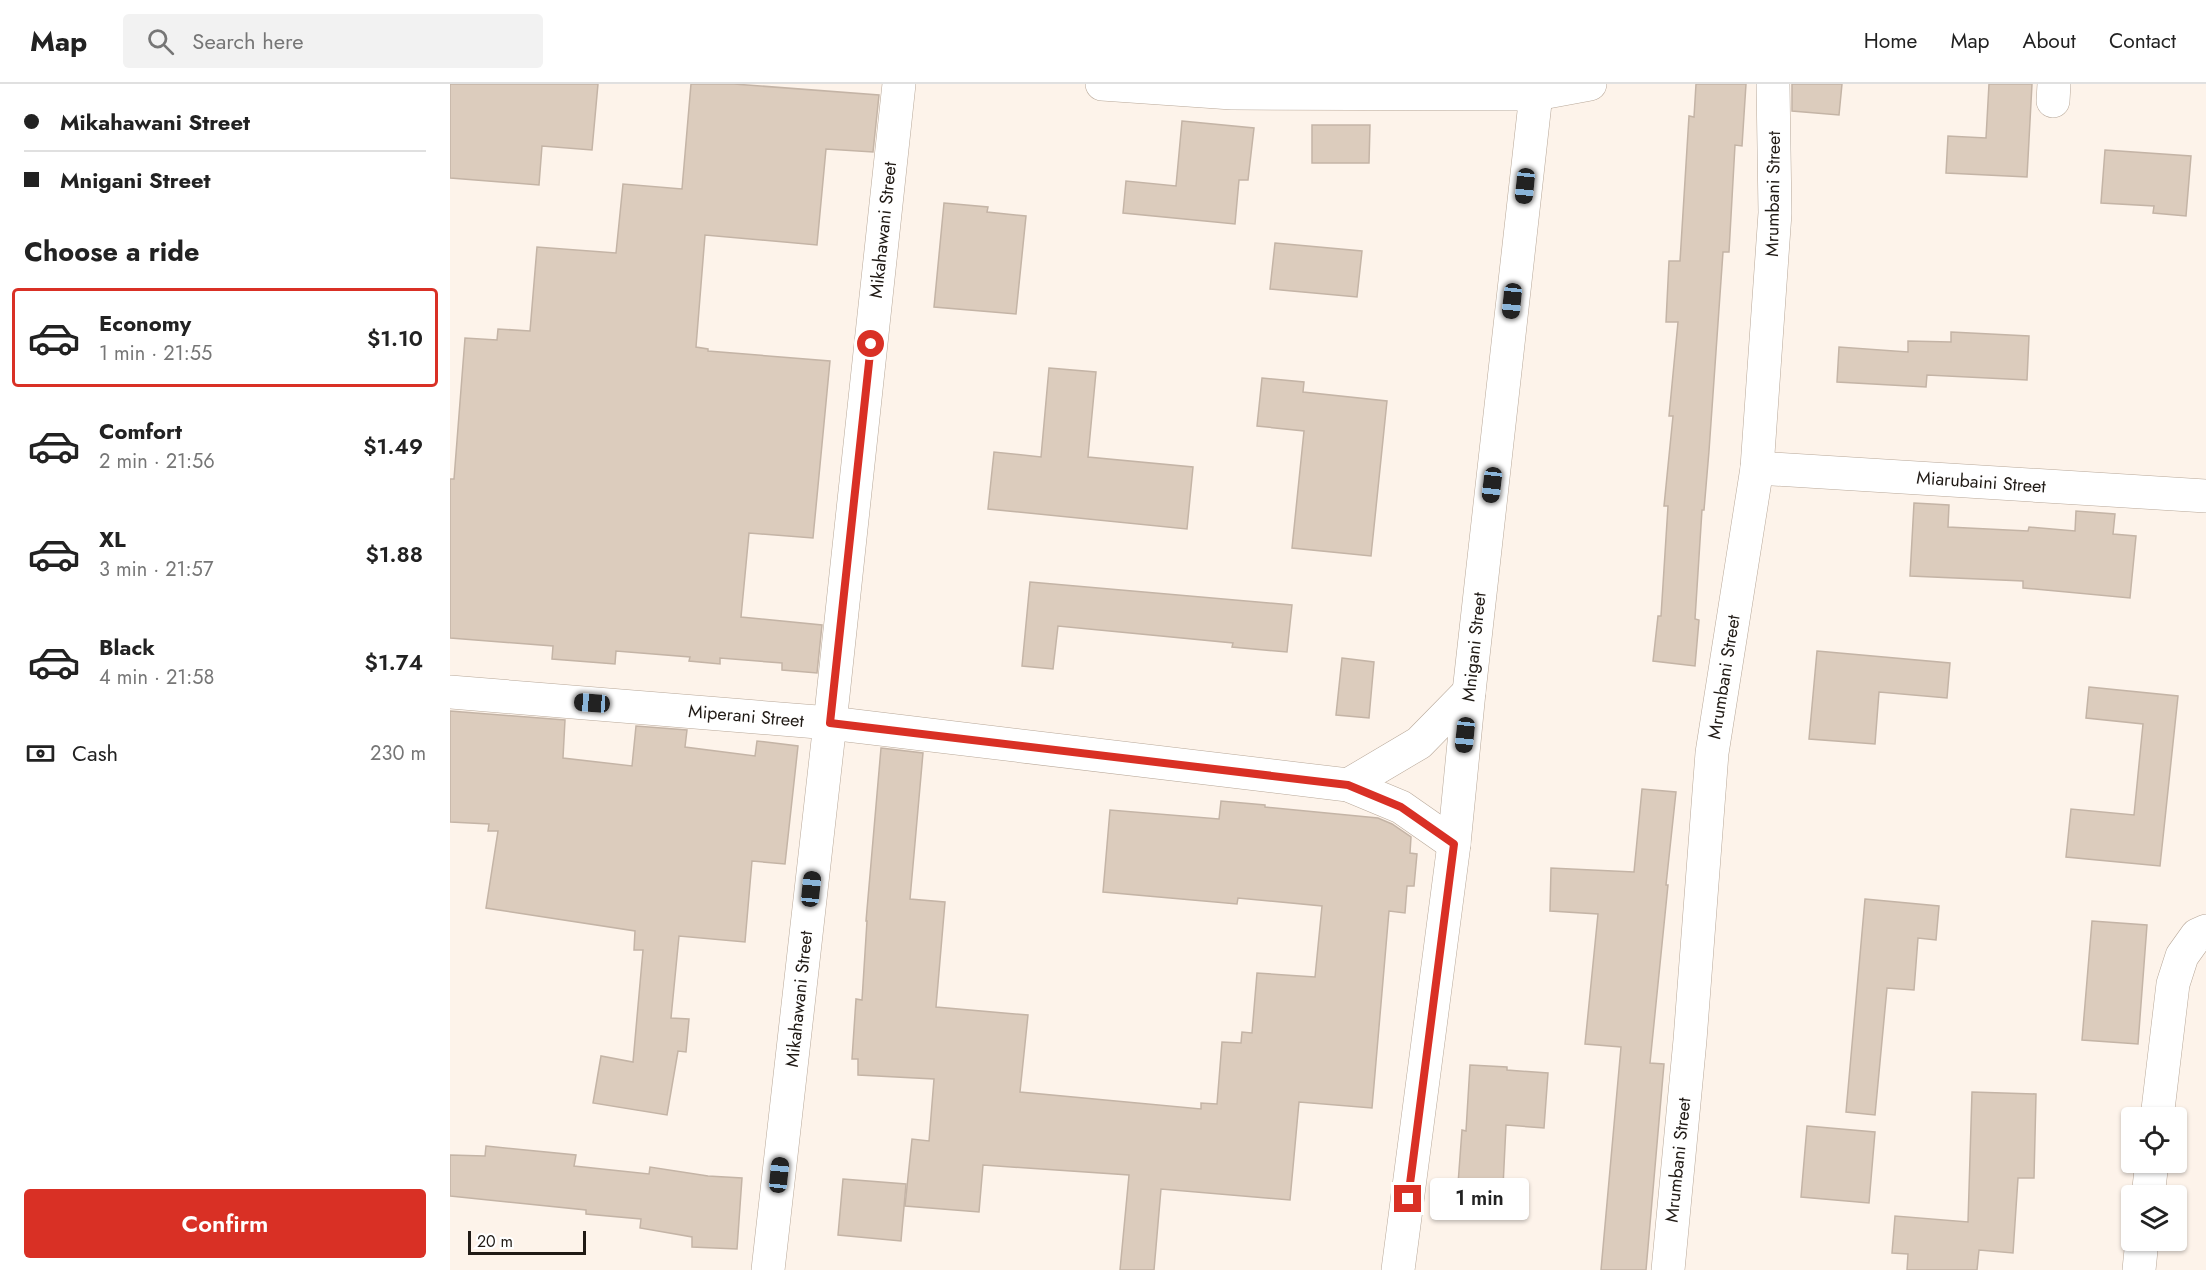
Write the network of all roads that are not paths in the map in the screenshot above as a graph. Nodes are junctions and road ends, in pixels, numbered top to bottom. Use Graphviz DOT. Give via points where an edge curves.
graph roads {
  1 [pos="898,84"];
  2 [pos="1102,84"];
  3 [pos="1590,84"];
  4 [pos="1773,84"];
  5 [pos="1536,94"];
  6 [pos="1757,468"];
  7 [pos="2206,496"];
  8 [pos="450,692"];
  9 [pos="1469,692"];
  10 [pos="830,723"];
  11 [pos="1348,785"];
  12 [pos="1454,844"];
  13 [pos="2206,931"];
  14 [pos="2158,1107"];
  15 [pos="2141,1251"];
  16 [pos="768,1270"];
  17 [pos="1398,1270"];
  18 [pos="1668,1270"];
  19 [pos="2139,1270"];
  1 -- 10 [label="street, Mikahawani Street"];
  2 -- 5 [label="street" via="1232,93"];
  3 -- 5 [label="street"];
  4 -- 6 [label="street, Mrumbani Street" via="1775,213"];
  5 -- 9 [label="street, Mnigani Street"];
  6 -- 7 [label="street, Miarubaini Street"];
  6 -- 18 [label="street, Mrumbani Street" via="1712,753"];
  8 -- 10 [label="street, Miperani Street"];
  9 -- 11 [label="street" via="1419,742"];
  9 -- 12 [label="street, Mnigani Street"];
  10 -- 11 [label="street, Miperani Street"];
  10 -- 16 [label="street, Mikahawani Street"];
  11 -- 12 [label="street, Miperani Street" via="1401,807"];
  12 -- 17 [label="street, Mnigani Street"];
  13 -- 14 [label="street" via="2197,935 2182,956 2173,984"];
  15 -- 19 [label="street"];
}
